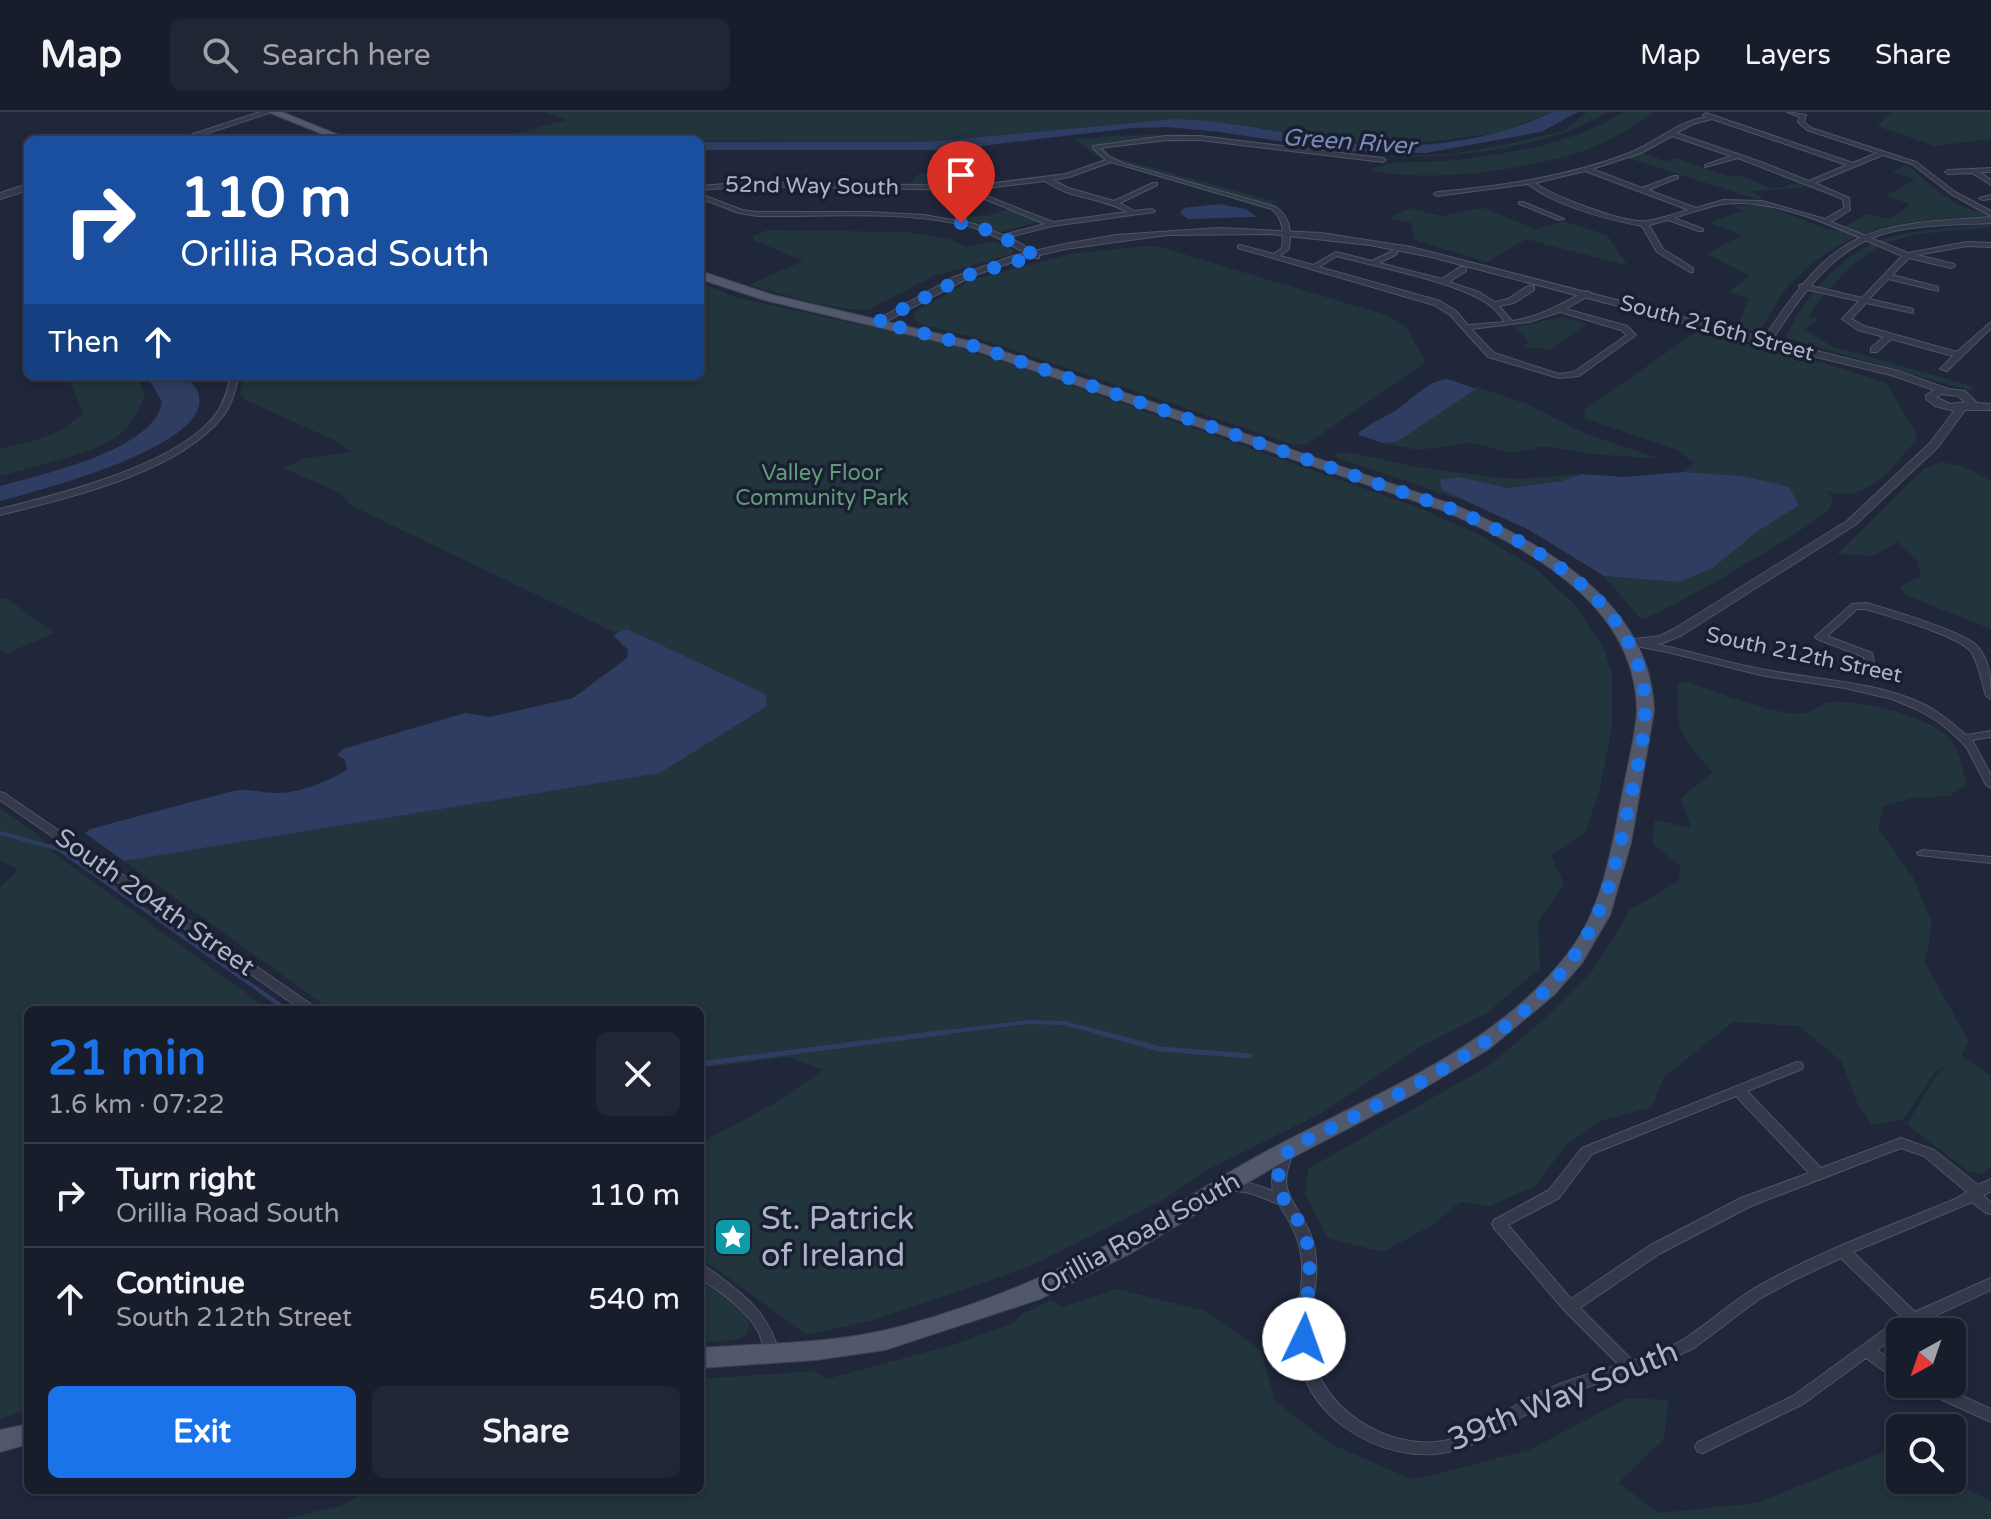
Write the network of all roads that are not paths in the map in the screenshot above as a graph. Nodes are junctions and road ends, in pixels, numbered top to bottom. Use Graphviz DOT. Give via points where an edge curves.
graph roads {
  1 [pos="271,112"];
  2 [pos="1698,112"];
  3 [pos="1790,112"];
  4 [pos="1807,114"];
  5 [pos="1710,118"];
  6 [pos="1673,134"];
  7 [pos="192,136"];
  8 [pos="335,136"];
  9 [pos="1883,153"];
  10 [pos="1738,156"];
  11 [pos="1111,160"];
  12 [pos="1383,160"];
  13 [pos="1850,164"];
  14 [pos="1707,166"];
  15 [pos="1584,169"];
  16 [pos="1991,170"];
  17 [pos="1973,171"];
  18 [pos="1948,172"];
  19 [pos="1676,177"];
  20 [pos="1046,178"];
  21 [pos="1531,183"];
  22 [pos="1810,183"];
  23 [pos="1991,183"];
  24 [pos="1155,184"];
  25 [pos="24,188"];
  26 [pos="704,188"];
  27 [pos="972,188"];
  28 [pos="1641,190"];
  29 [pos="1437,194"];
  30 [pos="0,196"];
  31 [pos="704,197"];
  32 [pos="1991,197"];
  33 [pos="1982,198"];
  34 [pos="1563,200"];
  35 [pos="1115,203"];
  36 [pos="1521,203"];
  37 [pos="1537,209"];
  38 [pos="1697,210"];
  39 [pos="1152,211"];
  40 [pos="1132,212"];
  41 [pos="1991,217"];
  42 [pos="1561,219"];
  43 [pos="1671,219"];
  44 [pos="1825,222"];
  45 [pos="1052,224"];
  46 [pos="1645,224"];
  47 [pos="1287,231"];
  48 [pos="1687,235"];
  49 [pos="1002,237"];
  50 [pos="1864,238"];
  51 [pos="1991,245"];
  52 [pos="1240,247"];
  53 [pos="1394,252"];
  54 [pos="1034,254"];
  55 [pos="1907,255"];
  56 [pos="1276,256"];
  57 [pos="1374,263"];
  58 [pos="1951,266"];
  59 [pos="1315,267"];
  60 [pos="1463,269"];
  61 [pos="1690,270"];
  62 [pos="704,276"];
  63 [pos="1886,276"];
  64 [pos="1443,282"];
  65 [pos="1803,286"];
  66 [pos="1531,288"];
  67 [pos="1935,289"];
  68 [pos="1587,293"];
  69 [pos="1863,300"];
  70 [pos="1494,305"];
  71 [pos="1562,310"];
  72 [pos="1910,311"];
  73 [pos="863,319"];
  74 [pos="878,322"];
  75 [pos="1510,323"];
  76 [pos="1991,324"];
  77 [pos="1465,327"];
  78 [pos="1890,336"];
  79 [pos="1766,342"];
  80 [pos="1874,350"];
  81 [pos="1959,355"];
  82 [pos="1944,369"];
  83 [pos="1879,370"];
  84 [pos="234,380"];
  85 [pos="1944,390"];
  86 [pos="1930,395"];
  87 [pos="1967,404"];
  88 [pos="1940,405"];
  89 [pos="1991,405"];
  90 [pos="1943,428"];
  91 [pos="0,512"];
  92 [pos="1630,643"];
  93 [pos="1871,671"];
  94 [pos="1991,696"];
  95 [pos="1991,734"];
  96 [pos="1965,738"];
  97 [pos="1991,785"];
  98 [pos="0,795"];
  99 [pos="1923,853"];
  100 [pos="1991,860"];
  101 [pos="305,1006"];
  102 [pos="1797,1066"];
  103 [pos="1738,1090"];
  104 [pos="1290,1148"];
  105 [pos="1818,1174"];
  106 [pos="1228,1185"];
  107 [pos="1983,1192"];
  108 [pos="1283,1201"];
  109 [pos="1991,1209"];
  110 [pos="1844,1252"];
  111 [pos="704,1273"];
  112 [pos="1991,1284"];
  113 [pos="1570,1307"];
  114 [pos="1912,1318"];
  115 [pos="1915,1318"];
  116 [pos="1886,1337"];
  117 [pos="1866,1350"];
  118 [pos="772,1352"];
  119 [pos="704,1358"];
  120 [pos="1886,1365"];
  121 [pos="1632,1369"];
  122 [pos="1952,1398"];
  123 [pos="1991,1416"];
  124 [pos="24,1435"];
  125 [pos="0,1441"];
  126 [pos="1703,1447"];
  1 -- 7 [label="street"];
  1 -- 8 [label="main road"];
  2 -- 5 [label="street"];
  3 -- 4 [label="street"];
  4 -- 9 [label="street" via="1801,122 1809,129"];
  5 -- 6 [label="street" via="1693,119"];
  5 -- 13 [label="street"];
  6 -- 10 [label="street"];
  6 -- 15 [label="street" via="1647,149"];
  9 -- 13 [label="street"];
  9 -- 41 [label="street" via="1920,166"];
  10 -- 14 [label="street"];
  10 -- 22 [label="street"];
  11 -- 12 [label="street" via="1096,146 1200,138"];
  11 -- 20 [label="street, 52nd Way South" via="1081,173"];
  11 -- 47 [label="street" via="1268,205 1282,215"];
  13 -- 22 [label="street"];
  15 -- 21 [label="street"];
  15 -- 28 [label="street"];
  16 -- 17 [label="street"];
  17 -- 18 [label="street"];
  17 -- 23 [label="street"];
  19 -- 28 [label="street"];
  20 -- 27 [label="street, 52nd Way South"];
  20 -- 35 [label="street" via="1055,186"];
  21 -- 29 [label="street"];
  21 -- 34 [label="street"];
  22 -- 44 [label="street" via="1848,202 1848,209"];
  24 -- 35 [label="street"];
  25 -- 30 [label="street"];
  26 -- 27 [label="street, 52nd Way South"];
  27 -- 45 [label="street"];
  28 -- 38 [label="street"];
  31 -- 49 [label="street" via="750,213 938,219"];
  32 -- 33 [label="street"];
  34 -- 37 [label="street"];
  34 -- 46 [label="street"];
  35 -- 40 [label="street"];
  36 -- 37 [label="street"];
  37 -- 42 [label="street"];
  38 -- 43 [label="street"];
  38 -- 44 [label="street" via="1750,201"];
  39 -- 40 [label="street"];
  40 -- 45 [label="street"];
  41 -- 50 [label="street"];
  43 -- 46 [label="street"];
  43 -- 48 [label="street" via="1705,229"];
  44 -- 50 [label="street"];
  45 -- 49 [label="street"];
  46 -- 61 [label="street" via="1660,250"];
  47 -- 54 [label="street, South 216th Street" via="1158,234"];
  47 -- 56 [label="street" via="1285,249"];
  47 -- 68 [label="street, South 216th Street" via="1420,249"];
  49 -- 54 [label="street"];
  50 -- 55 [label="street"];
  50 -- 65 [label="street"];
  51 -- 55 [label="street"];
  52 -- 56 [label="street"];
  53 -- 57 [label="street"];
  54 -- 73 [label="street" via="941,280"];
  54 -- 74 [label="street" via="968,275"];
  55 -- 58 [label="street"];
  55 -- 63 [label="street"];
  56 -- 59 [label="street"];
  57 -- 59 [label="street" via="1336,254"];
  57 -- 64 [label="street"];
  59 -- 77 [label="street" via="1437,303"];
  60 -- 64 [label="street"];
  62 -- 73 [label="main road" via="769,299"];
  63 -- 67 [label="street"];
  63 -- 69 [label="street"];
  64 -- 70 [label="street"];
  65 -- 69 [label="street"];
  65 -- 79 [label="street"];
  66 -- 70 [label="street"];
  68 -- 71 [label="street"];
  68 -- 79 [label="street, South 216th Street"];
  69 -- 72 [label="street"];
  69 -- 78 [label="street" via="1847,317 1848,323"];
  70 -- 75 [label="street"];
  71 -- 75 [label="street"];
  71 -- 77 [label="street" via="1630,331 1631,336 1565,377 1491,355"];
  73 -- 74 [label="main road"];
  74 -- 92 [label="main road" via="978,347 1452,509 1525,543 1563,570 1586,588"];
  75 -- 77 [label="street"];
  76 -- 81 [label="street"];
  78 -- 80 [label="street"];
  78 -- 81 [label="street"];
  79 -- 83 [label="street, South 216th Street"];
  81 -- 82 [label="street"];
  83 -- 85 [label="street, South 216th Street"];
  83 -- 86 [label="street, South 216th Street"];
  84 -- 91 [label="street" via="221,414 182,446 89,488"];
  85 -- 86 [label="street"];
  85 -- 87 [label="street, South 216th Street"];
  86 -- 88 [label="street, South 216th Street"];
  87 -- 88 [label="street"];
  87 -- 89 [label="street"];
  87 -- 90 [label="street"];
  88 -- 90 [label="street"];
  90 -- 92 [label="street" via="1929,450 1838,532 1678,632"];
  92 -- 96 [label="street, South 212th Street" via="1760,672 1891,693 1930,711"];
  92 -- 104 [label="main road, Orillia Road South" via="1644,691 1640,747 1609,890 1576,957 1489,1040 1379,1105"];
  93 -- 94 [label="street" via="1869,655 1820,637 1855,606 1965,641 1978,654"];
  95 -- 96 [label="street"];
  96 -- 97 [label="street"];
  98 -- 101 [label="street, South 204th Street"];
  99 -- 100 [label="street"];
  102 -- 103 [label="street"];
  103 -- 105 [label="street"];
  103 -- 113 [label="street" via="1587,1151 1554,1194 1499,1224"];
  104 -- 106 [label="main road, Orillia Road South"];
  104 -- 108 [label="street" via="1278,1176"];
  105 -- 107 [label="street" via="1901,1143 1929,1153"];
  105 -- 113 [label="street" via="1746,1202 1664,1245"];
  106 -- 108 [label="street"];
  106 -- 118 [label="main road, Orillia Road South" via="1036,1291 883,1340"];
  107 -- 109 [label="street"];
  107 -- 110 [label="street, 39th Way South"];
  108 -- 121 [label="street, 39th Way South" via="1302,1227 1308,1249 1304,1339 1310,1373 1319,1391 1357,1427 1398,1445 1429,1449 1462,1443 1548,1396"];
  110 -- 114 [label="street"];
  110 -- 121 [label="street, 39th Way South" via="1762,1290 1699,1338"];
  111 -- 118 [label="street" via="763,1325"];
  112 -- 115 [label="street"];
  113 -- 121 [label="street"];
  116 -- 117 [label="street"];
  117 -- 120 [label="street"];
  117 -- 126 [label="street" via="1798,1400"];
  118 -- 119 [label="main road, Orillia Road South"];
  122 -- 123 [label="street"];
  124 -- 125 [label="main road"];
}
